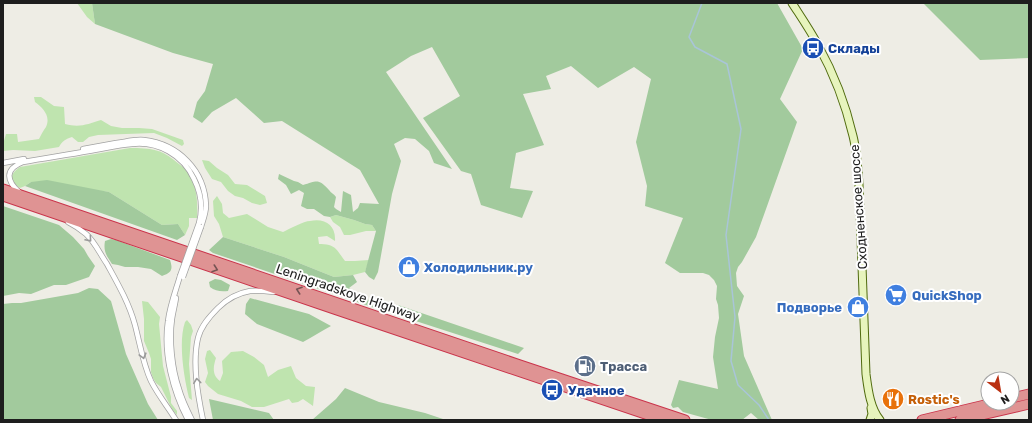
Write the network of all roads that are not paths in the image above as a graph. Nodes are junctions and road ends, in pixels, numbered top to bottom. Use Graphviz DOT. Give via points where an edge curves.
graph roads {
  1 [pos="792,3"];
  2 [pos="3,163"];
  3 [pos="3,189"];
  4 [pos="3,196"];
  5 [pos="27,197"];
  6 [pos="58,215"];
  7 [pos="200,225"];
  8 [pos="182,276"];
  9 [pos="283,292"];
  10 [pos="871,402"];
  11 [pos="980,406"];
  12 [pos="1026,406"];
  13 [pos="176,420"];
  14 [pos="188,420"];
  15 [pos="192,420"];
  16 [pos="204,420"];
  17 [pos="663,420"];
  18 [pos="686,420"];
  19 [pos="870,420"];
  20 [pos="880,420"];
  21 [pos="922,420"];
  22 [pos="960,420"];
  1 -- 10 [label="main road, Сходненское шоссе" via="830,68 854,137 859,185 866,374"];
  2 -- 7 [label="street" via="133,140 161,144 185,158 196,172 206,205"];
  3 -- 5 [label="highway, Leningradskoye Highway"];
  4 -- 6 [label="highway, Leningradskoye Highway"];
  5 -- 7 [label="street" via="10,182 12,168 22,162 133,144 154,146 166,149 181,159 192,173 201,201"];
  18 -- 5 [label="highway, Leningradskoye Highway, one-way"];
  6 -- 9 [label="highway, Leningradskoye Highway, one-way"];
  6 -- 13 [label="street, one-way" via="86,234 109,268 131,312 151,381"];
  7 -- 8 [label="street, bridge"];
  8 -- 14 [label="street" via="170,310 168,341 174,389"];
  8 -- 15 [label="street" via="172,318 172,348 174,373"];
  16 -- 9 [label="street, one-way" via="197,382 196,350 198,338 207,320 222,304 241,294 251,291"];
  9 -- 17 [label="highway, Leningradskoye Highway"];
  10 -- 19 [label="main road, Сходненское шоссе"];
  10 -- 20 [label="main road, Сходненское шоссе"];
  11 -- 21 [label="highway"];
  12 -- 22 [label="highway"];
}
